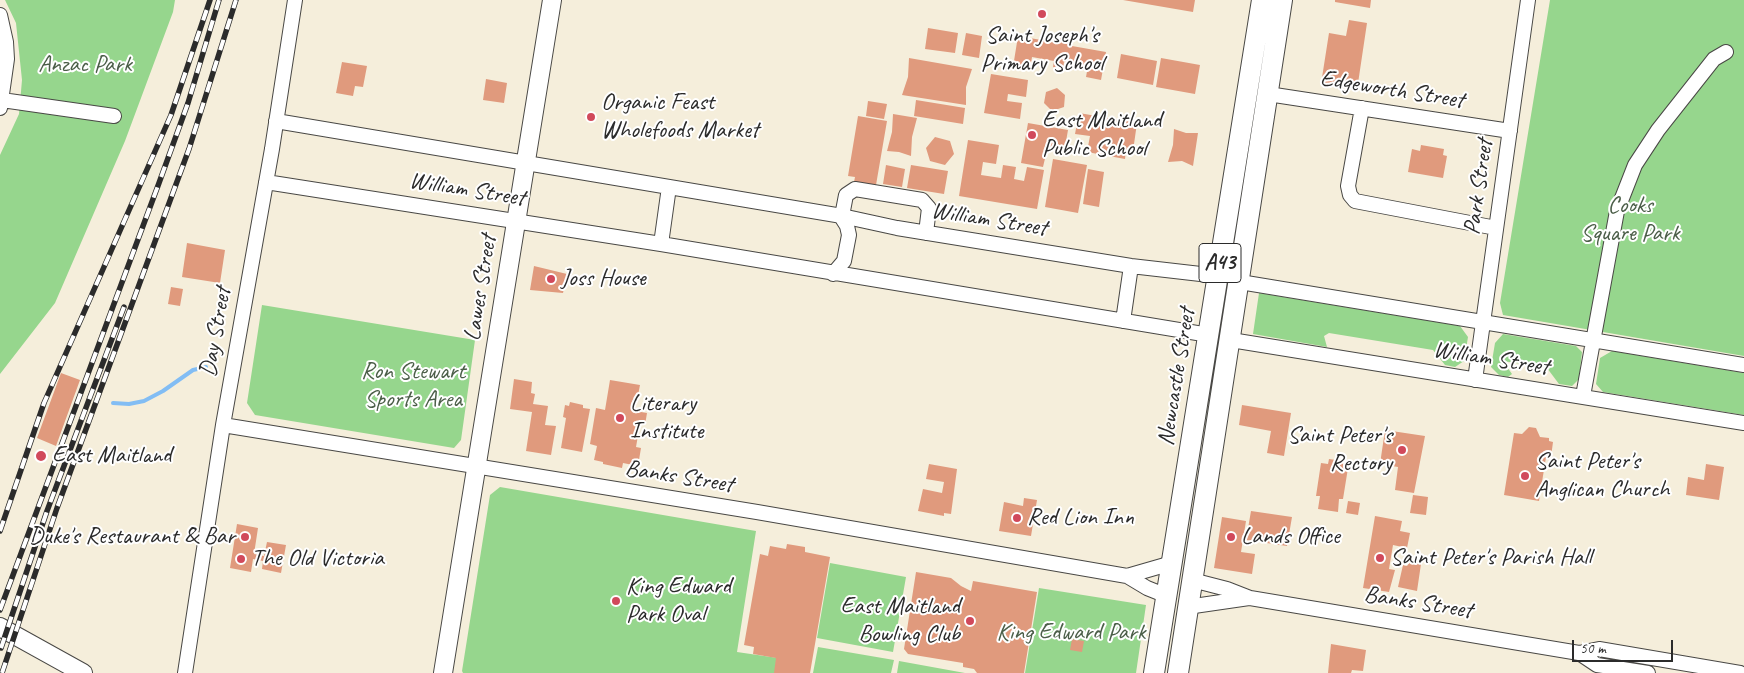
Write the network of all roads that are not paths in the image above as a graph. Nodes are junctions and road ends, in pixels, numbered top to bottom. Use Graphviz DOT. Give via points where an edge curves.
graph roads {
  1 [pos="295,0"];
  2 [pos="552,0"];
  3 [pos="1262,0"];
  4 [pos="1282,0"];
  5 [pos="1528,0"];
  6 [pos="0,15"];
  7 [pos="1726,52"];
  8 [pos="1268,94"];
  9 [pos="1,105"];
  10 [pos="1362,108"];
  11 [pos="114,116"];
  12 [pos="276,121"];
  13 [pos="1510,131"];
  14 [pos="525,162"];
  15 [pos="266,182"];
  16 [pos="668,187"];
  17 [pos="841,215"];
  18 [pos="516,220"];
  19 [pos="1496,228"];
  20 [pos="926,233"];
  21 [pos="661,244"];
  22 [pos="1131,266"];
  23 [pos="833,274"];
  24 [pos="1218,276"];
  25 [pos="1240,282"];
  26 [pos="1123,321"];
  27 [pos="1484,323"];
  28 [pos="1209,335"];
  29 [pos="1593,339"];
  30 [pos="1231,340"];
  31 [pos="1744,365"];
  32 [pos="1475,380"];
  33 [pos="1583,396"];
  34 [pos="1744,423"];
  35 [pos="223,425"];
  36 [pos="477,468"];
  37 [pos="1172,563"];
  38 [pos="1127,576"];
  39 [pos="1192,580"];
  40 [pos="1167,596"];
  41 [pos="1250,598"];
  42 [pos="1188,607"];
  43 [pos="0,627"];
  44 [pos="1578,653"];
  45 [pos="85,672"];
  46 [pos="185,673"];
  47 [pos="443,673"];
  48 [pos="1154,673"];
  49 [pos="1178,673"];
  50 [pos="1648,673"];
  51 [pos="1740,673"];
  1 -- 12 [label="street, Day Street"];
  2 -- 14 [label="main road, Lawes Street"];
  3 -- 24 [label="highway, Newcastle Street / A43"];
  4 -- 8 [label="highway, Newcastle Street / A43"];
  5 -- 13 [label="street, Park Street"];
  6 -- 9 [label="street" via="7,59"];
  7 -- 29 [label="street" via="1714,59 1702,73 1635,165 1617,210"];
  8 -- 10 [label="street, Edgeworth Street"];
  8 -- 25 [label="highway, Newcastle Street / A43"];
  9 -- 11 [label="street"];
  10 -- 13 [label="street, Edgeworth Street"];
  10 -- 19 [label="street" via="1348,186 1355,201"];
  12 -- 14 [label="street, William Street"];
  12 -- 15 [label="street, Day Street"];
  13 -- 19 [label="street, Park Street"];
  14 -- 16 [label="street, William Street"];
  14 -- 18 [label="main road, Lawes Street"];
  15 -- 18 [label="street, William Street"];
  15 -- 35 [label="street, Day Street"];
  16 -- 17 [label="street, William Street"];
  16 -- 21 [label="street"];
  17 -- 20 [label="street, William Street"];
  17 -- 20 [label="street" via="846,194 855,189 922,200 929,208"];
  17 -- 23 [label="street" via="849,235 844,261"];
  18 -- 21 [label="street, William Street"];
  18 -- 36 [label="main road, Lawes Street"];
  19 -- 27 [label="street, Park Street"];
  20 -- 22 [label="street, William Street"];
  21 -- 23 [label="street, William Street"];
  22 -- 24 [label="street, William Street"];
  22 -- 26 [label="street"];
  23 -- 26 [label="street, William Street"];
  24 -- 28 [label="highway, Newcastle Street / A43"];
  25 -- 27 [label="street, William Street"];
  25 -- 30 [label="highway, Newcastle Street / A43"];
  26 -- 28 [label="street, William Street"];
  27 -- 29 [label="street, William Street"];
  27 -- 32 [label="street, Park Street"];
  28 -- 37 [label="highway, Newcastle Street / A43"];
  29 -- 31 [label="street, William Street"];
  29 -- 33 [label="street"];
  30 -- 32 [label="street, William Street"];
  30 -- 39 [label="highway, Newcastle Street / A43"];
  32 -- 33 [label="street, William Street"];
  33 -- 34 [label="street, William Street"];
  35 -- 36 [label="street, Banks Street"];
  35 -- 46 [label="street, Day Street"];
  36 -- 38 [label="street, Banks Street"];
  36 -- 47 [label="main road, Lawes Street"];
  37 -- 38 [label="street, Banks Street"];
  37 -- 40 [label="highway, Newcastle Street / A43"];
  38 -- 40 [label="street, Banks Street"];
  39 -- 40 [label="highway"];
  39 -- 41 [label="street, Banks Street"];
  39 -- 42 [label="highway, Newcastle Street / A43"];
  40 -- 48 [label="highway, Newcastle Street / A43"];
  41 -- 42 [label="street, Banks Street"];
  41 -- 44 [label="street, Banks Street"];
  42 -- 49 [label="highway, Newcastle Street / A43"];
  43 -- 45 [label="main road"];
  44 -- 50 [label="street, Banks Street" via="1597,665"];
  44 -- 51 [label="street, Banks Street" via="1599,649"];
}
